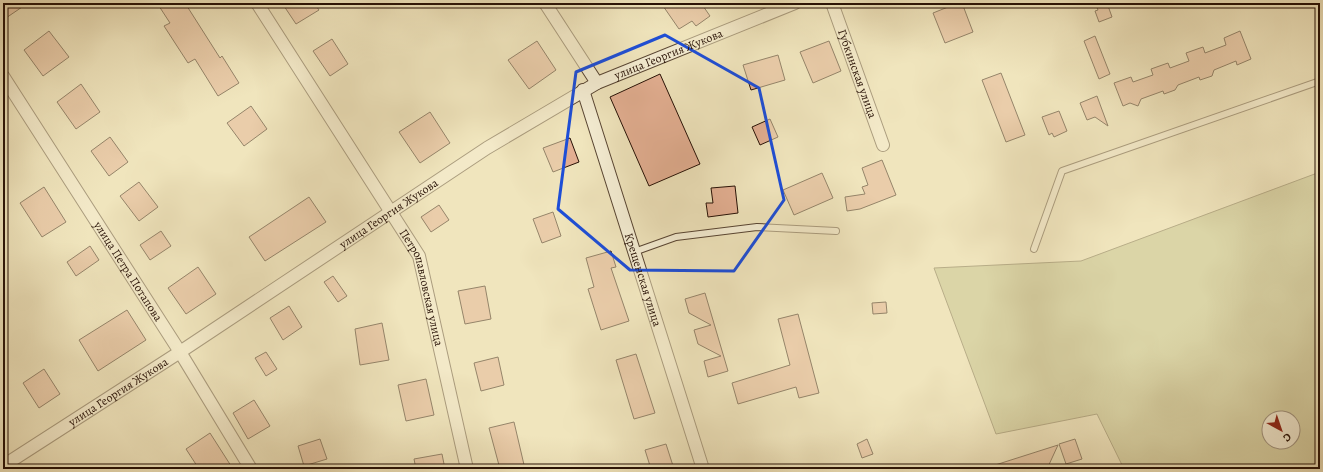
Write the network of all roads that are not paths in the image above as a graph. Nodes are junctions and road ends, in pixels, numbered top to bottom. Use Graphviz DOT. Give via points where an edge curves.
graph roads {
  1 [pos="257,3"];
  2 [pos="545,3"];
  3 [pos="795,3"];
  4 [pos="832,3"];
  5 [pos="3,76"];
  6 [pos="1320,81"];
  7 [pos="596,82"];
  8 [pos="584,90"];
  9 [pos="883,145"];
  10 [pos="391,212"];
  11 [pos="836,231"];
  12 [pos="1034,249"];
  13 [pos="634,252"];
  14 [pos="180,352"];
  15 [pos="3,466"];
  16 [pos="250,469"];
  17 [pos="467,469"];
  18 [pos="703,469"];
  1 -- 10 [label="street, Петропавловская улица"];
  2 -- 7 [label="street"];
  3 -- 7 [label="street, улица Георгия Жукова"];
  4 -- 9 [label="street, Губкинская улица"];
  5 -- 14 [label="street, улица Петра Потапова"];
  6 -- 12 [label="lane" via="1062,171"];
  7 -- 8 [label="street, улица Георгия Жукова"];
  8 -- 10 [label="street, улица Георгия Жукова" via="487,148"];
  8 -- 13 [label="street, Крещенская улица"];
  10 -- 14 [label="street, улица Георгия Жукова"];
  10 -- 17 [label="street, Петропавловская улица" via="419,256"];
  11 -- 13 [label="lane" via="757,227 676,237"];
  13 -- 18 [label="street, Крещенская улица"];
  14 -- 15 [label="street, улица Георгия Жукова"];
  14 -- 16 [label="street, улица Петра Потапова"];
}
